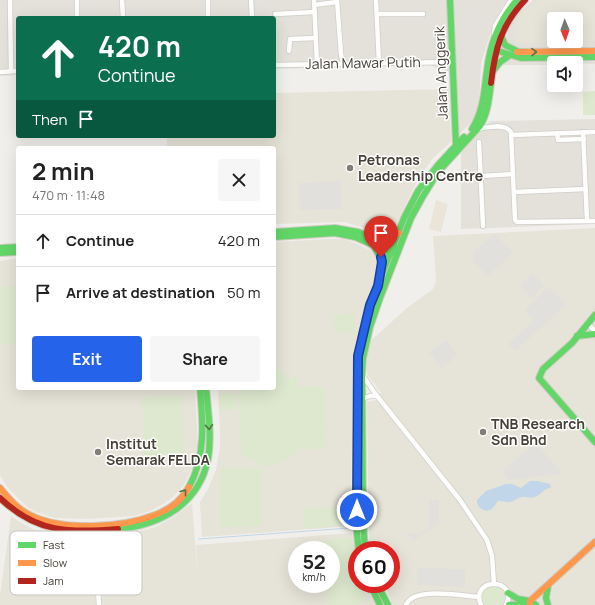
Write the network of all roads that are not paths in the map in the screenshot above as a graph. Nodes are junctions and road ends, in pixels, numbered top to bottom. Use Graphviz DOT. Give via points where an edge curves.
graph roads {
  1 [pos="10,0"];
  2 [pos="77,0"];
  3 [pos="122,0"];
  4 [pos="208,0"];
  5 [pos="251,0"];
  6 [pos="376,0"];
  7 [pos="450,0"];
  8 [pos="509,0"];
  9 [pos="517,0"];
  10 [pos="525,0"];
  11 [pos="337,1"];
  12 [pos="314,2"];
  13 [pos="315,12"];
  14 [pos="275,14"];
  15 [pos="376,14"];
  16 [pos="423,14"];
  17 [pos="77,16"];
  18 [pos="123,16"];
  19 [pos="208,16"];
  20 [pos="252,16"];
  21 [pos="501,33"];
  22 [pos="316,38"];
  23 [pos="493,40"];
  24 [pos="494,49"];
  25 [pos="289,51"];
  26 [pos="595,51"];
  27 [pos="521,52"];
  28 [pos="587,54"];
  29 [pos="510,55"];
  30 [pos="595,57"];
  31 [pos="452,62"];
  32 [pos="379,63"];
  33 [pos="317,64"];
  34 [pos="343,64"];
  35 [pos="276,65"];
  36 [pos="11,71"];
  37 [pos="16,71"];
  38 [pos="0,72"];
  39 [pos="491,74"];
  40 [pos="484,120"];
  41 [pos="490,127"];
  42 [pos="478,129"];
  43 [pos="583,132"];
  44 [pos="595,132"];
  45 [pos="557,133"];
  46 [pos="511,135"];
  47 [pos="584,139"];
  48 [pos="479,142"];
  49 [pos="456,146"];
  50 [pos="513,174"];
  51 [pos="481,176"];
  52 [pos="586,189"];
  53 [pos="514,192"];
  54 [pos="595,220"];
  55 [pos="587,221"];
  56 [pos="483,226"];
  57 [pos="276,232"];
  58 [pos="399,233"];
  59 [pos="276,237"];
  60 [pos="378,240"];
  61 [pos="372,245"];
  62 [pos="16,248"];
  63 [pos="395,251"];
  64 [pos="0,252"];
  65 [pos="16,252"];
  66 [pos="378,286"];
  67 [pos="592,321"];
  68 [pos="595,331"];
  69 [pos="595,334"];
  70 [pos="578,336"];
  71 [pos="362,374"];
  72 [pos="200,390"];
  73 [pos="206,390"];
  74 [pos="377,396"];
  75 [pos="362,399"];
  76 [pos="595,442"];
  77 [pos="0,488"];
  78 [pos="0,498"];
  79 [pos="94,530"];
  80 [pos="358,541"];
  81 [pos="364,541"];
  82 [pos="595,542"];
  83 [pos="494,584"];
  84 [pos="549,584"];
  85 [pos="374,593"];
  86 [pos="382,593"];
  87 [pos="508,593"];
  88 [pos="98,595"];
  89 [pos="479,597"];
  90 [pos="532,604"];
  91 [pos="99,605"];
  92 [pos="380,605"];
  93 [pos="388,605"];
  94 [pos="406,605"];
  95 [pos="481,605"];
  96 [pos="507,605"];
  97 [pos="548,605"];
  1 -- 36 [label="street"];
  2 -- 17 [label="street"];
  3 -- 18 [label="street"];
  4 -- 19 [label="street"];
  5 -- 20 [label="street"];
  6 -- 15 [label="street"];
  7 -- 31 [label="street, Jalan Anggerik"];
  8 -- 23 [label="street" via="495,26"];
  9 -- 23 [label="street" via="502,19"];
  10 -- 21 [label="street" via="510,16"];
  11 -- 12 [label="street"];
  11 -- 34 [label="street"];
  12 -- 13 [label="street"];
  13 -- 14 [label="street"];
  13 -- 22 [label="street"];
  15 -- 16 [label="street"];
  15 -- 32 [label="street"];
  21 -- 24 [label="street"];
  21 -- 27 [label="street" via="503,44"];
  22 -- 25 [label="street" via="290,39"];
  22 -- 33 [label="street"];
  23 -- 24 [label="street"];
  24 -- 27 [label="street"];
  24 -- 29 [label="street"];
  24 -- 39 [label="street"];
  24 -- 49 [label="street" via="488,60 480,117"];
  26 -- 28 [label="street"];
  27 -- 28 [label="street, one-way"];
  28 -- 29 [label="street" via="529,59"];
  28 -- 30 [label="street"];
  29 -- 39 [label="street" via="496,64"];
  31 -- 32 [label="street, Jalan Mawar Putih"];
  31 -- 49 [label="street, Jalan Anggerik"];
  32 -- 34 [label="street, Jalan Mawar Putih"];
  33 -- 34 [label="street, Jalan Mawar Putih"];
  33 -- 35 [label="street, Jalan Mawar Putih"];
  36 -- 37 [label="street"];
  36 -- 38 [label="street"];
  39 -- 40 [label="street"];
  40 -- 41 [label="street" via="485,125"];
  40 -- 42 [label="street"];
  41 -- 42 [label="street"];
  41 -- 46 [label="street" via="506,128 510,130"];
  42 -- 63 [label="street" via="439,170 422,193"];
  43 -- 44 [label="street"];
  43 -- 45 [label="street"];
  43 -- 47 [label="street"];
  45 -- 46 [label="street"];
  45 -- 47 [label="street" via="557,139 560,140"];
  46 -- 50 [label="street"];
  47 -- 52 [label="street"];
  48 -- 51 [label="street"];
  49 -- 58 [label="street" via="438,164 418,191"];
  50 -- 51 [label="street"];
  50 -- 53 [label="street"];
  51 -- 56 [label="street"];
  52 -- 53 [label="street"];
  52 -- 55 [label="street"];
  53 -- 55 [label="street" via="517,222"];
  54 -- 55 [label="street"];
  57 -- 60 [label="street" via="335,228 358,232"];
  58 -- 60 [label="street" via="387,240"];
  58 -- 63 [label="street"];
  59 -- 61 [label="street" via="335,233"];
  60 -- 63 [label="street"];
  61 -- 63 [label="street"];
  61 -- 66 [label="street" via="382,262"];
  62 -- 64 [label="street"];
  63 -- 66 [label="street"];
  63 -- 71 [label="street" via="365,342"];
  64 -- 65 [label="street"];
  66 -- 80 [label="street" via="370,305 358,356"];
  67 -- 68 [label="street"];
  67 -- 70 [label="street"];
  69 -- 70 [label="street"];
  70 -- 76 [label="street" via="543,369 539,378"];
  71 -- 74 [label="street"];
  71 -- 75 [label="street"];
  77 -- 72 [label="street, one-way" via="20,509 31,516 53,523 114,524 146,519 161,513 186,491 200,461 203,442"];
  73 -- 79 [label="street, one-way" via="210,442 201,479 191,495 173,512 156,521"];
  74 -- 75 [label="street"];
  74 -- 83 [label="street" via="460,500 488,540"];
  75 -- 81 [label="street"];
  78 -- 79 [label="street" via="17,514 38,525 63,530"];
  82 -- 84 [label="street"];
  83 -- 87 [label="street" via="501,586"];
  83 -- 89 [label="street" via="483,588"];
  84 -- 90 [label="street"];
  84 -- 97 [label="street" via="546,592"];
  85 -- 92 [label="street"];
  86 -- 93 [label="street"];
  87 -- 90 [label="street"];
  87 -- 96 [label="street"];
  88 -- 91 [label="street"];
  89 -- 94 [label="street" via="425,593 412,597"];
  89 -- 95 [label="street"];
  90 -- 96 [label="street"];
}
